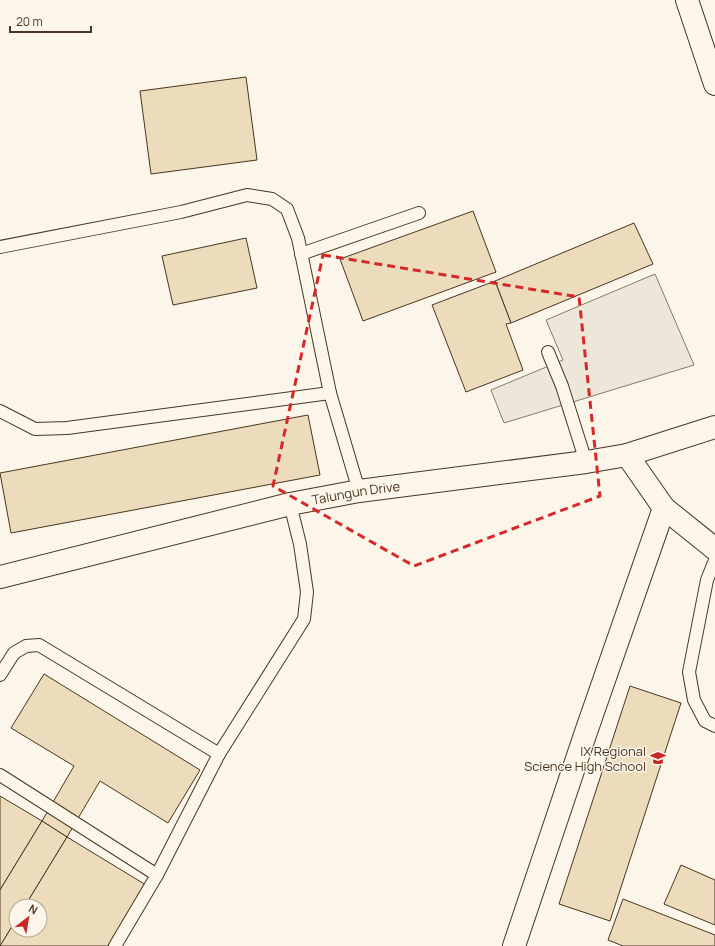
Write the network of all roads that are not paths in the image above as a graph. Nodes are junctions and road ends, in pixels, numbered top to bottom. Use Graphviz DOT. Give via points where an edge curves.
graph roads {
  1 [pos="687,0"];
  2 [pos="715,84"];
  3 [pos="419,213"];
  4 [pos="0,247"];
  5 [pos="301,254"];
  6 [pos="548,352"];
  7 [pos="330,393"];
  8 [pos="0,411"];
  9 [pos="715,427"];
  10 [pos="627,455"];
  11 [pos="586,462"];
  12 [pos="359,491"];
  13 [pos="290,504"];
  14 [pos="664,508"];
  15 [pos="715,549"];
  16 [pos="715,560"];
  17 [pos="0,577"];
  18 [pos="0,675"];
  19 [pos="715,726"];
  20 [pos="218,754"];
  21 [pos="0,775"];
  22 [pos="156,875"];
  23 [pos="115,946"];
  24 [pos="514,946"];
  1 -- 2 [label="street"];
  3 -- 5 [label="lane"];
  4 -- 5 [label="lane" via="181,212 247,196 272,199 287,209"];
  5 -- 7 [label="lane"];
  6 -- 11 [label="lane" via="565,393"];
  7 -- 8 [label="lane" via="67,428 35,429"];
  7 -- 12 [label="lane"];
  9 -- 10 [label="street, Talungun Drive"];
  10 -- 11 [label="street, Talungun Drive"];
  10 -- 14 [label="street"];
  11 -- 12 [label="street, Talungun Drive"];
  12 -- 13 [label="street, Talungun Drive"];
  13 -- 17 [label="street, Talungun Drive"];
  13 -- 20 [label="lane" via="308,592 304,619"];
  14 -- 15 [label="street"];
  14 -- 24 [label="street"];
  16 -- 19 [label="lane" via="707,580 689,672 694,700 705,721"];
  18 -- 20 [label="lane" via="14,653 26,646 39,645"];
  20 -- 22 [label="lane"];
  21 -- 22 [label="lane"];
  22 -- 23 [label="lane"];
}
